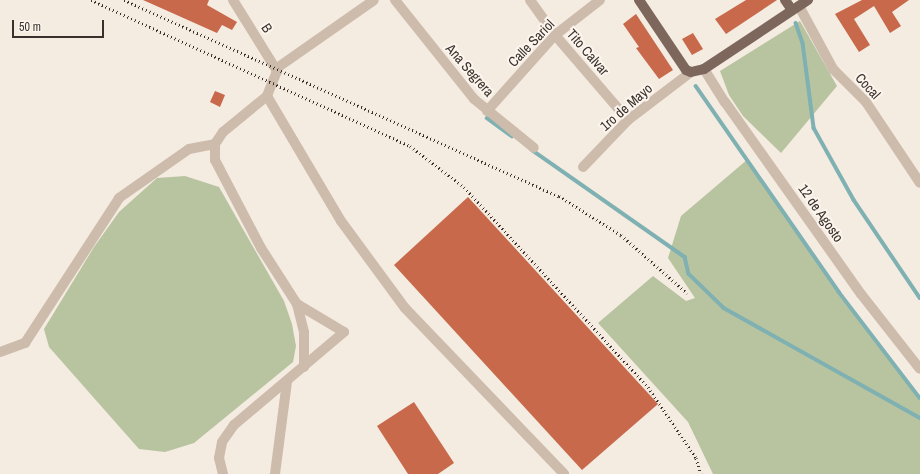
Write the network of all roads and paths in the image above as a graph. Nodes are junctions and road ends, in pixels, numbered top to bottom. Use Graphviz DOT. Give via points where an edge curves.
graph roads {
  1 [pos="233,0"];
  2 [pos="374,0"];
  3 [pos="395,0"];
  4 [pos="530,0"];
  5 [pos="600,0"];
  6 [pos="639,0"];
  7 [pos="785,0"];
  8 [pos="808,0"];
  9 [pos="795,8"];
  10 [pos="555,35"];
  11 [pos="704,69"];
  12 [pos="277,70"];
  13 [pos="689,71"];
  14 [pos="267,96"];
  15 [pos="487,111"];
  16 [pos="628,120"];
  17 [pos="215,144"];
  18 [pos="534,148"];
  19 [pos="583,167"];
  20 [pos="920,183"];
  21 [pos="297,304"];
  22 [pos="0,352"];
  23 [pos="304,367"];
  24 [pos="920,369"];
  25 [pos="288,381"];
  26 [pos="223,474"];
  27 [pos="275,474"];
  28 [pos="564,474"];
  1 -- 12 [label="street, B"];
  2 -- 12 [label="street"];
  3 -- 15 [label="street, Ana Segrera" via="436,53"];
  4 -- 10 [label="street, Tito Calvar"];
  5 -- 10 [label="street, Calle Sariol"];
  6 -- 13 [label="main road"];
  7 -- 9 [label="main road, Cocal"];
  8 -- 9 [label="main road"];
  9 -- 11 [label="main road"];
  9 -- 20 [label="street, Cocal" via="833,69 866,102"];
  10 -- 15 [label="street, Calle Sariol"];
  10 -- 16 [label="street, Tito Calvar"];
  11 -- 13 [label="main road"];
  11 -- 24 [label="street, 12 de Agosto" via="856,288"];
  12 -- 14 [label="street"];
  13 -- 16 [label="street, 1ro de Mayo"];
  14 -- 17 [label="street" via="223,132"];
  14 -- 28 [label="street" via="341,221 405,308"];
  15 -- 18 [label="street, Ana Segrera"];
  16 -- 19 [label="street, 1ro de Mayo"];
  17 -- 21 [label="street" via="215,160 233,198"];
  17 -- 22 [label="street" via="189,149 119,198 25,343"];
  21 -- 23 [label="street" via="304,332"];
  21 -- 23 [label="street" via="344,332"];
  23 -- 25 [label="street"];
  25 -- 26 [label="street" via="234,425 226,436 219,458"];
  25 -- 27 [label="street"];
}
